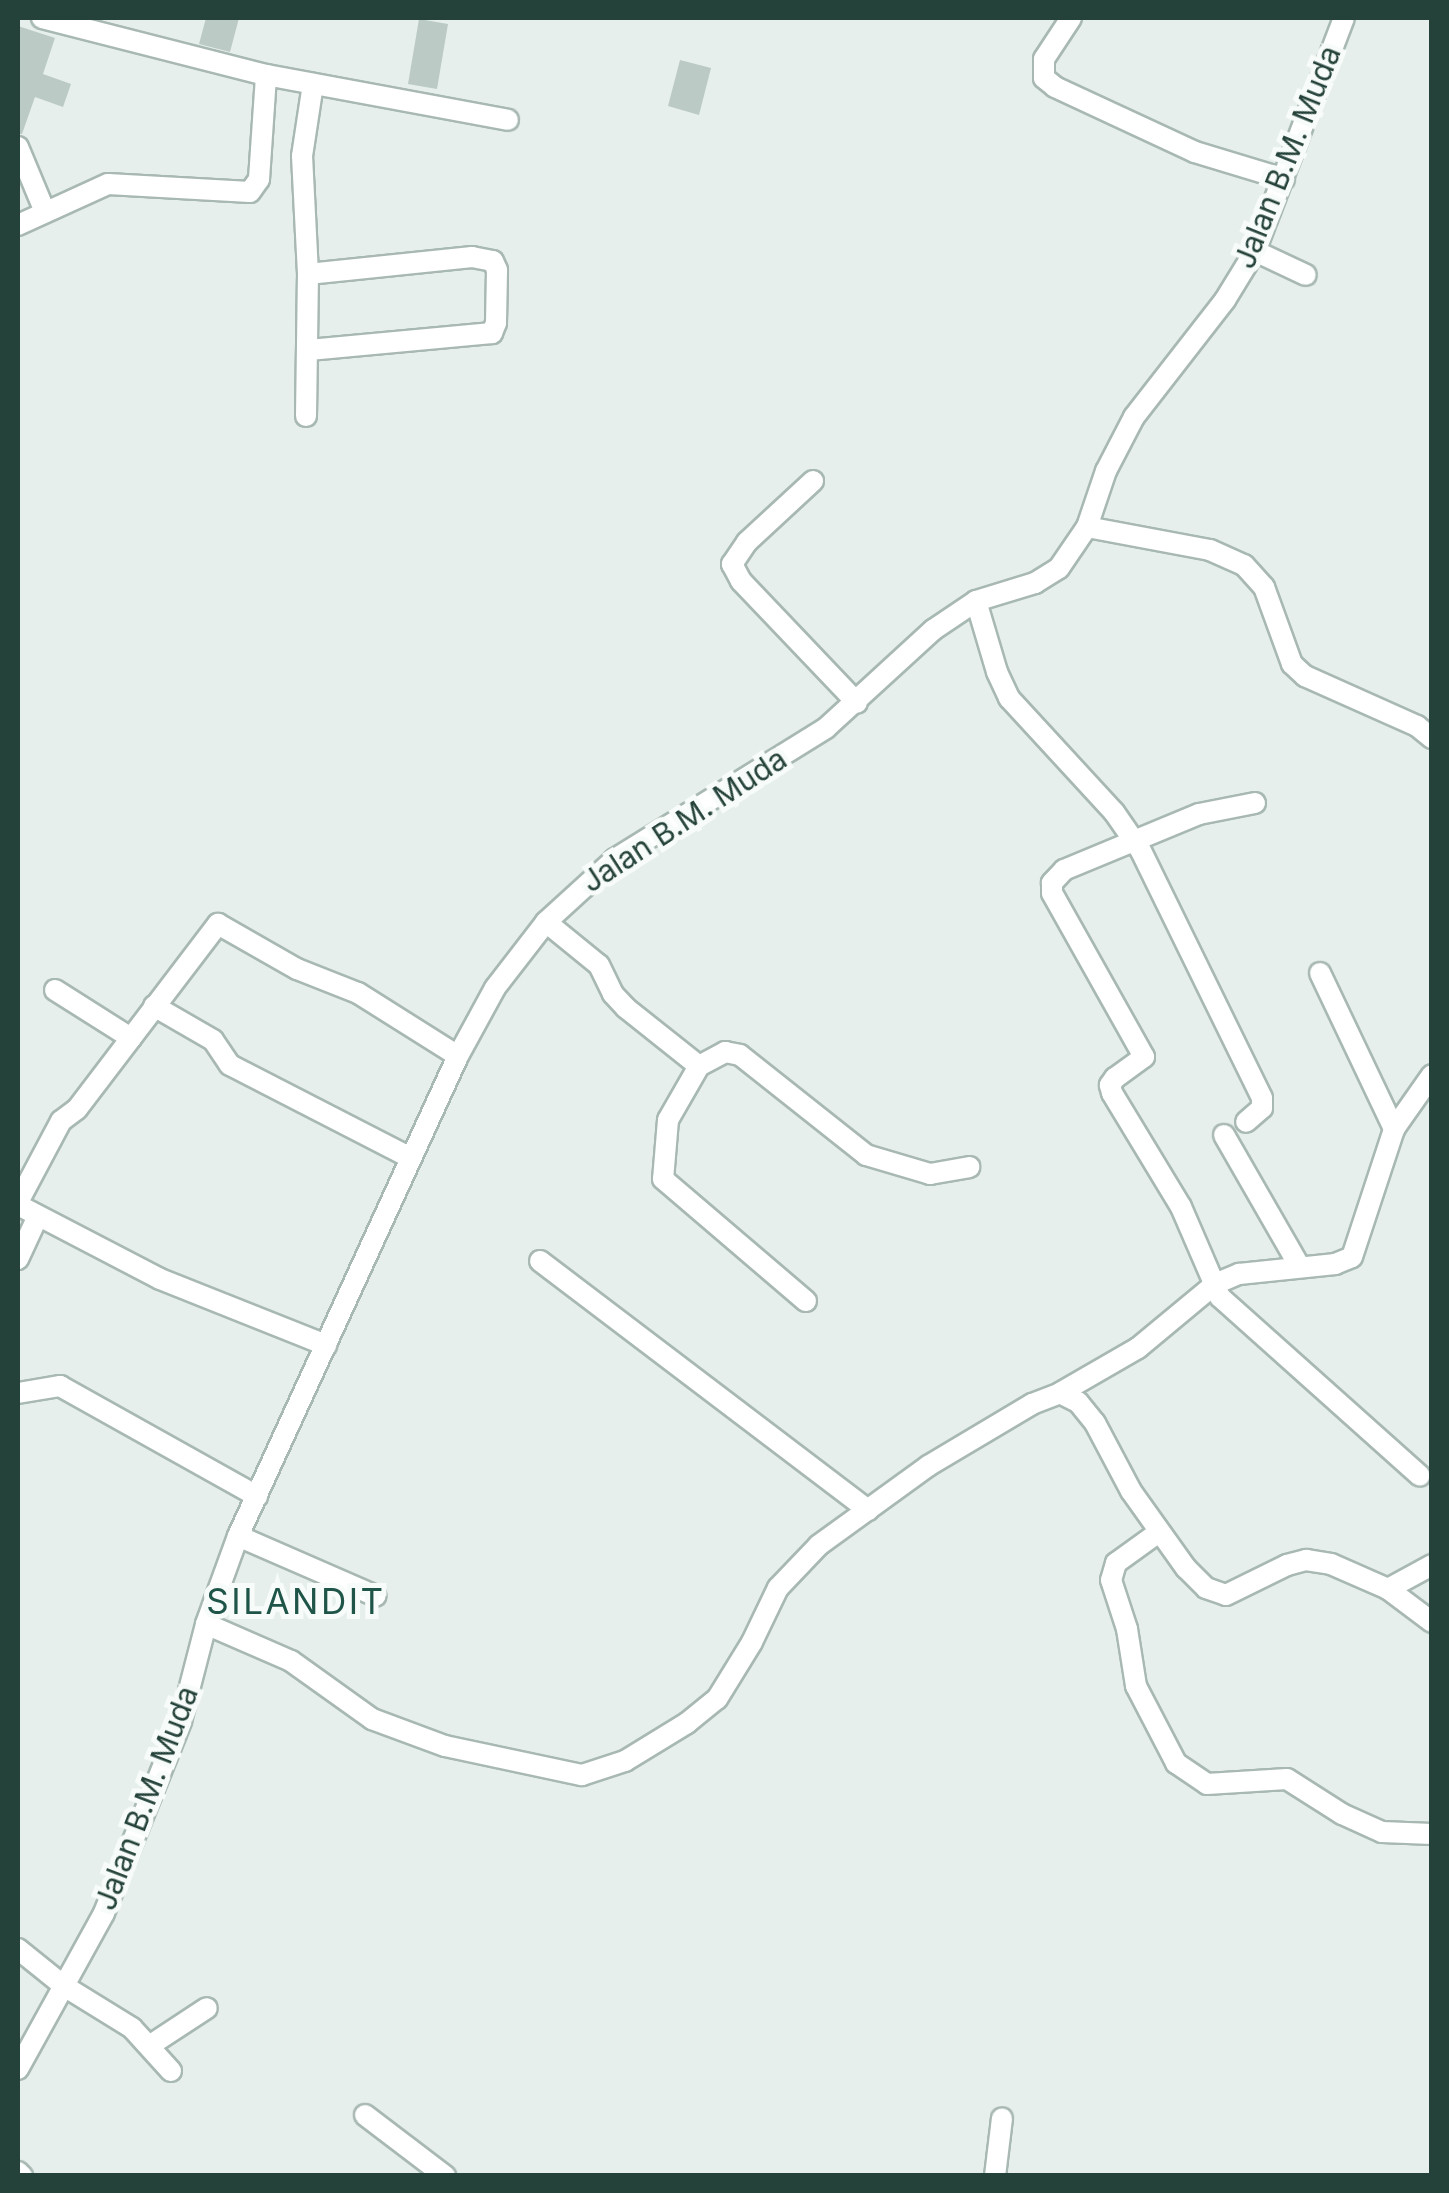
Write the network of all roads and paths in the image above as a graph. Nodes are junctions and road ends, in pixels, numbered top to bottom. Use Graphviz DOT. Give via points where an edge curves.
graph roads {
  1 [pos="42,18"];
  2 [pos="1071,18"];
  3 [pos="1344,18"];
  4 [pos="266,75"];
  5 [pos="314,84"];
  6 [pos="508,120"];
  7 [pos="18,146"];
  8 [pos="1284,180"];
  9 [pos="45,212"];
  10 [pos="18,225"];
  11 [pos="1255,250"];
  12 [pos="308,274"];
  13 [pos="1306,275"];
  14 [pos="309,350"];
  15 [pos="306,416"];
  16 [pos="813,481"];
  17 [pos="1088,527"];
  18 [pos="976,601"];
  19 [pos="856,703"];
  20 [pos="1432,738"];
  21 [pos="1255,803"];
  22 [pos="1136,844"];
  23 [pos="546,922"];
  24 [pos="1320,972"];
  25 [pos="55,990"];
  26 [pos="154,1006"];
  27 [pos="131,1038"];
  28 [pos="458,1056"];
  29 [pos="699,1066"];
  30 [pos="1432,1075"];
  31 [pos="1246,1122"];
  32 [pos="1394,1128"];
  33 [pos="1224,1134"];
  34 [pos="411,1158"];
  35 [pos="969,1167"];
  36 [pos="18,1203"];
  37 [pos="38,1216"];
  38 [pos="18,1258"];
  39 [pos="540,1261"];
  40 [pos="1300,1267"];
  41 [pos="1215,1284"];
  42 [pos="806,1301"];
  43 [pos="326,1346"];
  44 [pos="18,1393"];
  45 [pos="1060,1393"];
  46 [pos="1420,1476"];
  47 [pos="257,1496"];
  48 [pos="868,1510"];
  49 [pos="1159,1532"];
  50 [pos="238,1536"];
  51 [pos="1432,1565"];
  52 [pos="1388,1589"];
  53 [pos="376,1596"];
  54 [pos="1432,1622"];
  55 [pos="206,1624"];
  56 [pos="1432,1834"];
  57 [pos="18,1948"];
  58 [pos="64,1986"];
  59 [pos="206,2008"];
  60 [pos="149,2046"];
  61 [pos="18,2069"];
  62 [pos="171,2071"];
  63 [pos="365,2115"];
  64 [pos="1002,2118"];
  65 [pos="445,2176"];
  66 [pos="995,2176"];
  1 -- 4 [label="street"];
  2 -- 8 [label="street" via="1044,59 1044,78 1055,87 1195,152"];
  3 -- 8 [label="street, Jalan B.M. Muda"];
  4 -- 5 [label="street"];
  4 -- 9 [label="street" via="258,179 250,192 108,184"];
  5 -- 6 [label="street"];
  5 -- 12 [label="street" via="302,156"];
  7 -- 9 [label="street"];
  8 -- 11 [label="street, Jalan B.M. Muda"];
  9 -- 10 [label="street"];
  11 -- 13 [label="street"];
  11 -- 17 [label="street, Jalan B.M. Muda" via="1225,300 1134,417"];
  12 -- 14 [label="street"];
  12 -- 14 [label="street" via="472,257 493,261 497,270 492,333"];
  14 -- 15 [label="street"];
  16 -- 19 [label="street" via="732,564"];
  17 -- 18 [label="street, Jalan B.M. Muda" via="1058,568"];
  17 -- 20 [label="street" via="1210,550 1244,566 1264,587 1292,664 1305,676"];
  18 -- 19 [label="street, Jalan B.M. Muda" via="934,630"];
  18 -- 22 [label="street" via="1009,698"];
  19 -- 23 [label="street, Jalan B.M. Muda" via="614,858"];
  21 -- 22 [label="street" via="1199,814"];
  22 -- 31 [label="street" via="1262,1098 1262,1108"];
  22 -- 41 [label="street" via="1064,870 1052,893 1144,1056 1115,1078 1112,1093 1180,1208"];
  23 -- 28 [label="street, Jalan B.M. Muda" via="494,988"];
  23 -- 29 [label="street" via="599,965 626,1008"];
  24 -- 32 [label="street"];
  25 -- 27 [label="street"];
  26 -- 27 [label="street"];
  26 -- 28 [label="street" via="220,924 298,969 358,992"];
  26 -- 34 [label="street" via="214,1040 225,1062"];
  27 -- 36 [label="street" via="55,1131"];
  28 -- 34 [label="street, Jalan B.M. Muda"];
  29 -- 35 [label="street" via="725,1052 740,1055 866,1155 930,1174"];
  29 -- 42 [label="street" via="668,1120 663,1180"];
  30 -- 32 [label="street"];
  32 -- 40 [label="street" via="1352,1256"];
  33 -- 40 [label="street"];
  34 -- 43 [label="street, Jalan B.M. Muda"];
  36 -- 37 [label="street"];
  37 -- 38 [label="street"];
  37 -- 43 [label="street" via="160,1280"];
  39 -- 48 [label="street"];
  40 -- 41 [label="street" via="1238,1274"];
  41 -- 45 [label="street" via="1138,1348"];
  41 -- 46 [label="street" via="1228,1308"];
  43 -- 47 [label="street, Jalan B.M. Muda"];
  44 -- 47 [label="street" via="60,1386"];
  45 -- 48 [label="street" via="928,1466"];
  45 -- 49 [label="street" via="1095,1423"];
  47 -- 50 [label="street, Jalan B.M. Muda"];
  48 -- 55 [label="street" via="778,1588 716,1699 625,1761 582,1775 445,1746 372,1719 291,1661"];
  49 -- 52 [label="street" via="1216,1593 1236,1593 1306,1560"];
  49 -- 56 [label="street" via="1116,1564 1111,1580 1136,1686 1176,1763 1207,1784 1287,1779 1382,1832"];
  50 -- 53 [label="street"];
  50 -- 55 [label="street, Jalan B.M. Muda"];
  51 -- 52 [label="street"];
  52 -- 54 [label="street"];
  55 -- 58 [label="street, Jalan B.M. Muda" via="181,1722 140,1832"];
  57 -- 58 [label="street"];
  58 -- 60 [label="street" via="127,2024"];
  58 -- 61 [label="street, Jalan B.M. Muda"];
  59 -- 60 [label="street"];
  60 -- 62 [label="street"];
  63 -- 65 [label="street"];
  64 -- 66 [label="street"];
}
